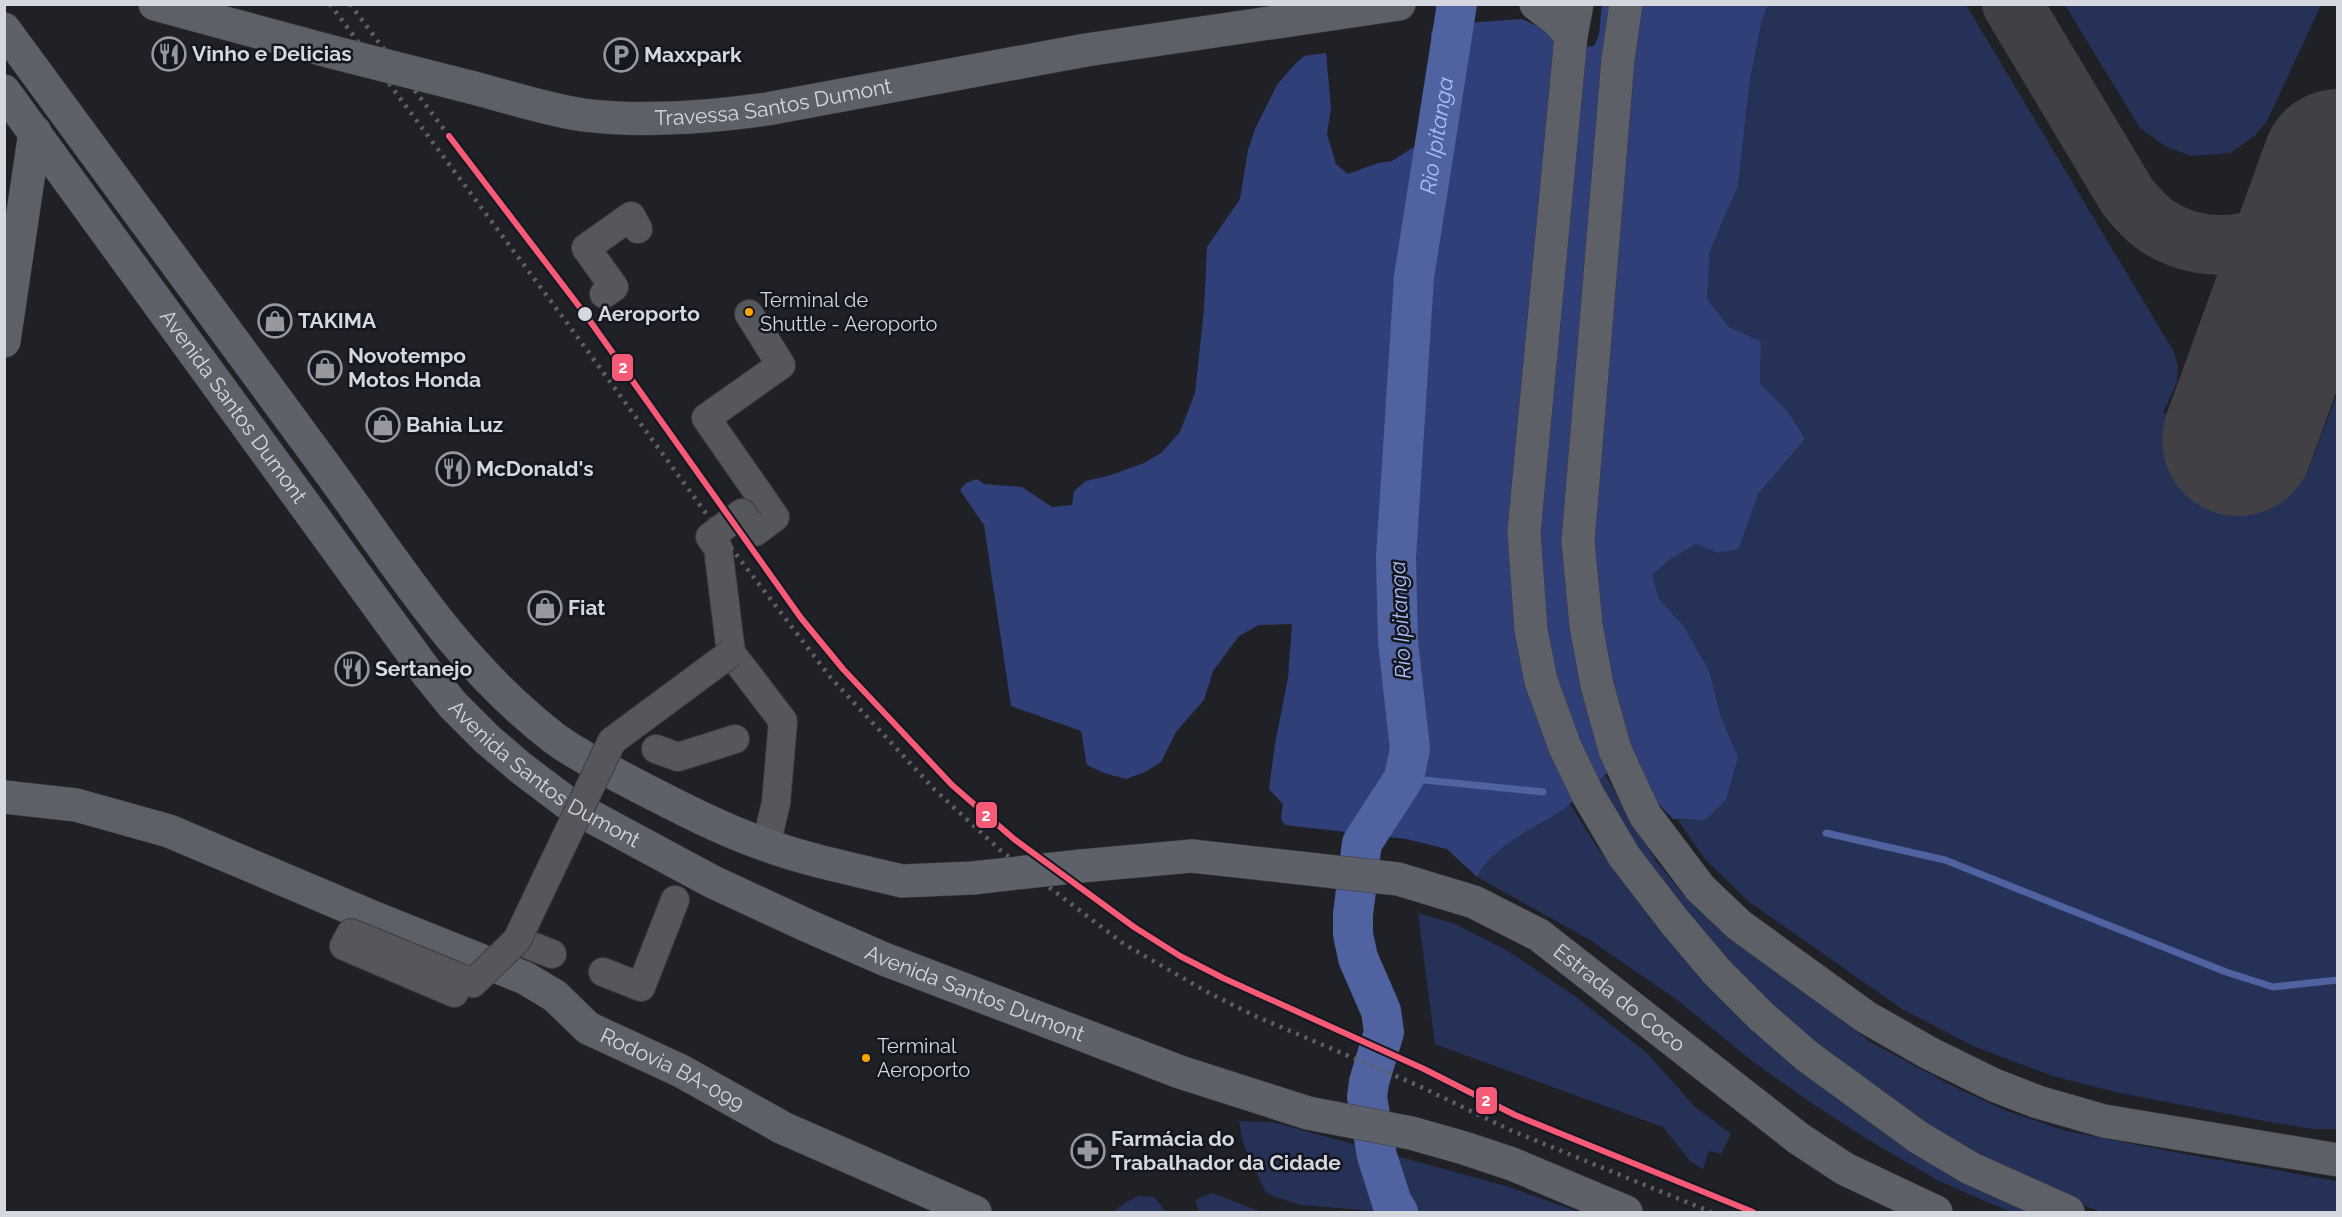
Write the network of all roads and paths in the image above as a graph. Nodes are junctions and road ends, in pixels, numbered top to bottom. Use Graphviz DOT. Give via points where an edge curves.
graph roads {
  1 [pos="155,4"];
  2 [pos="1399,4"];
  3 [pos="1536,4"];
  4 [pos="1626,4"];
  5 [pos="1574,20"];
  6 [pos="4,29"];
  7 [pos="4,91"];
  8 [pos="35,132"];
  9 [pos="638,229"];
  10 [pos="604,294"];
  11 [pos="749,314"];
  12 [pos="4,341"];
  13 [pos="731,653"];
  14 [pos="747,734"];
  15 [pos="656,749"];
  16 [pos="4,797"];
  17 [pos="766,845"];
  18 [pos="1268,863"];
  19 [pos="675,900"];
  20 [pos="370,932"];
  21 [pos="517,940"];
  22 [pos="552,954"];
  23 [pos="603,972"];
  24 [pos="2331,1160"];
  25 [pos="975,1212"];
  26 [pos="1626,1212"];
  27 [pos="1936,1212"];
  28 [pos="2068,1212"];
  1 -- 2 [label="main road, Travessa Santos Dumont, bridge" via="582,115 642,117 723,115 778,107 1086,50"];
  3 -- 5 [label="main road" via="1557,20"];
  4 -- 24 [label="main road" via="1578,541 1586,625 1597,685 1615,750 1645,815 1700,888 1739,925 1866,1017 1929,1053 1994,1085 2104,1121"];
  5 -- 28 [label="main road" via="1524,532 1531,630 1541,681 1565,747 1624,856 1717,972 1761,1016 1807,1056 1918,1137 1970,1168"];
  6 -- 17 [label="highway, Avenida Santos Dumont" via="325,465 399,573 457,646 512,702 572,750 705,819"];
  7 -- 8 [label="highway, Avenida Santos Dumont"];
  8 -- 12 [label="main road"];
  8 -- 26 [label="highway, Avenida Santos Dumont" via="427,673 487,739 539,783 579,810 713,882 884,959 1180,1072 1308,1113 1411,1133 1512,1164"];
  9 -- 10 [label="street" via="630,216 586,248 614,287"];
  11 -- 13 [label="street, bridge" via="781,365 706,418 776,517 755,532 742,513 710,537 718,548"];
  13 -- 14 [label="street"];
  13 -- 21 [label="street, bridge" via="612,741"];
  14 -- 15 [label="street" via="678,757"];
  14 -- 17 [label="street" via="776,803"];
  16 -- 20 [label="main road, Rodovia BA-099" via="76,806 169,831"];
  17 -- 18 [label="highway, Avenida Santos Dumont, bridge" via="902,881 973,878 1192,856"];
  18 -- 27 [label="highway, Estrada do Coco" via="1398,879 1474,902 1539,935 1798,1138 1845,1169"];
  19 -- 23 [label="street" via="641,987"];
  20 -- 21 [label="street, bridge" via="459,984 454,993 344,946 351,933 473,983"];
  20 -- 25 [label="main road, Rodovia BA-099" via="525,978 555,996 588,1028 681,1071 783,1128"];
  21 -- 22 [label="street"];
}
